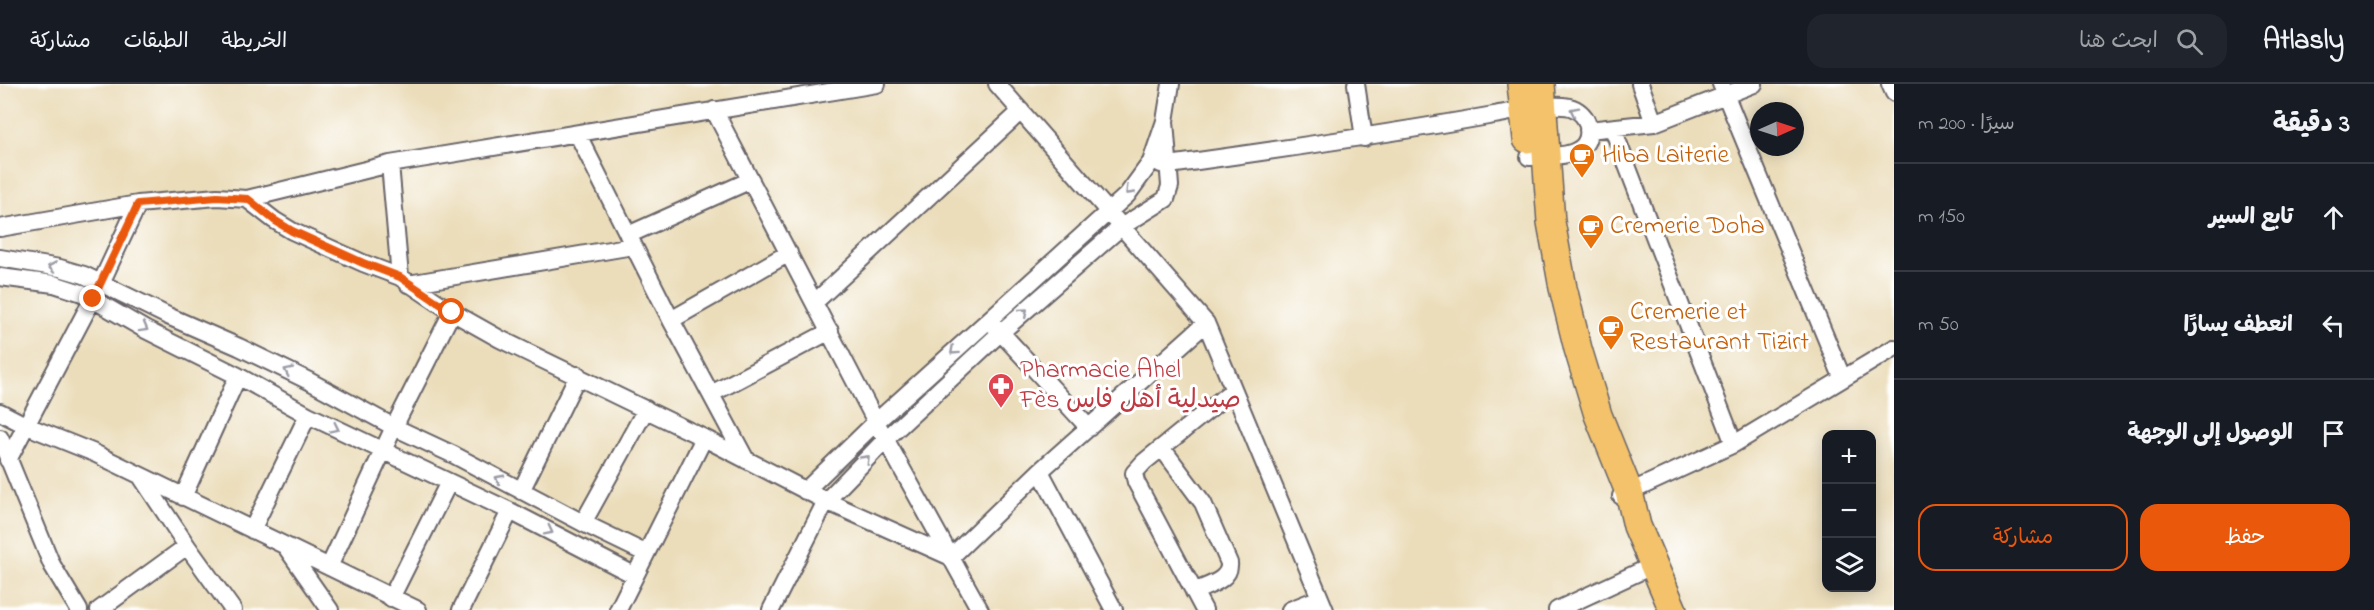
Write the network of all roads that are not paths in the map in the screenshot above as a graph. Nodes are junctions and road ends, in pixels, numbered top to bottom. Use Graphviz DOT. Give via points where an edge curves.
graph roads {
  1 [pos="877,84"];
  2 [pos="998,84"];
  3 [pos="1171,84"];
  4 [pos="1356,84"];
  5 [pos="1640,84"];
  6 [pos="1754,84"];
  7 [pos="1890,84"];
  8 [pos="1724,89"];
  9 [pos="1894,93"];
  10 [pos="1533,96"];
  11 [pos="714,110"];
  12 [pos="1021,111"];
  13 [pos="1165,121"];
  14 [pos="1654,123"];
  15 [pos="1612,129"];
  16 [pos="1588,130"];
  17 [pos="578,135"];
  18 [pos="1364,138"];
  19 [pos="1538,157"];
  20 [pos="1151,162"];
  21 [pos="390,164"];
  22 [pos="1169,165"];
  23 [pos="751,180"];
  24 [pos="248,199"];
  25 [pos="138,204"];
  26 [pos="1108,210"];
  27 [pos="0,228"];
  28 [pos="1121,228"];
  29 [pos="630,241"];
  30 [pos="789,254"];
  31 [pos="0,258"];
  32 [pos="0,277"];
  33 [pos="404,281"];
  34 [pos="101,283"];
  35 [pos="93,299"];
  36 [pos="815,302"];
  37 [pos="452,312"];
  38 [pos="988,319"];
  39 [pos="671,320"];
  40 [pos="1206,323"];
  41 [pos="830,331"];
  42 [pos="1000,333"];
  43 [pos="1894,348"];
  44 [pos="578,375"];
  45 [pos="238,376"];
  46 [pos="1842,378"];
  47 [pos="1233,390"];
  48 [pos="711,394"];
  49 [pos="646,409"];
  50 [pos="0,412"];
  51 [pos="308,414"];
  52 [pos="876,422"];
  53 [pos="27,426"];
  54 [pos="394,427"];
  55 [pos="1089,428"];
  56 [pos="0,438"];
  57 [pos="704,438"];
  58 [pos="886,439"];
  59 [pos="1734,444"];
  60 [pos="1162,448"];
  61 [pos="383,451"];
  62 [pos="8,460"];
  63 [pos="746,460"];
  64 [pos="1040,471"];
  65 [pos="141,477"];
  66 [pos="448,482"];
  67 [pos="521,491"];
  68 [pos="805,491"];
  69 [pos="1623,495"];
  70 [pos="183,497"];
  71 [pos="826,501"];
  72 [pos="510,512"];
  73 [pos="583,523"];
  74 [pos="252,530"];
  75 [pos="187,546"];
  76 [pos="285,546"];
  77 [pos="645,553"];
  78 [pos="951,557"];
  79 [pos="1654,565"];
  80 [pos="329,567"];
  81 [pos="634,574"];
  82 [pos="1194,592"];
  83 [pos="391,597"];
  84 [pos="1322,604"];
  85 [pos="80,610"];
  86 [pos="99,610"];
  87 [pos="233,610"];
  88 [pos="330,610"];
  89 [pos="418,610"];
  90 [pos="461,610"];
  91 [pos="618,610"];
  92 [pos="771,610"];
  93 [pos="980,610"];
  94 [pos="1114,610"];
  95 [pos="1204,610"];
  96 [pos="1290,610"];
  97 [pos="1557,610"];
  98 [pos="1673,610"];
  1 -- 11 [label="street"];
  2 -- 12 [label="street"];
  3 -- 13 [label="street"];
  4 -- 18 [label="street"];
  5 -- 14 [label="street"];
  6 -- 8 [label="street"];
  7 -- 9 [label="street"];
  8 -- 14 [label="street"];
  8 -- 46 [label="street"];
  16 -- 10 [label="street, one-way" via="1578,110"];
  10 -- 18 [label="street"];
  10 -- 19 [label="main road"];
  11 -- 17 [label="street"];
  11 -- 23 [label="street"];
  12 -- 26 [label="street"];
  12 -- 36 [label="street"];
  13 -- 20 [label="street"];
  13 -- 22 [label="street"];
  14 -- 15 [label="street"];
  15 -- 16 [label="street"];
  15 -- 59 [label="street"];
  16 -- 19 [label="street" via="1588,137 1572,154"];
  17 -- 21 [label="street"];
  17 -- 29 [label="street"];
  18 -- 22 [label="street"];
  19 -- 69 [label="main road" via="1539,254 1557,337 1588,438"];
  20 -- 22 [label="street"];
  20 -- 26 [label="street, one-way" via="1127,195"];
  21 -- 24 [label="street"];
  21 -- 33 [label="street"];
  22 -- 28 [label="street" via="1170,190 1166,199"];
  23 -- 29 [label="street"];
  23 -- 30 [label="street"];
  24 -- 25 [label="street" via="217,197"];
  24 -- 33 [label="street" via="292,231"];
  25 -- 27 [label="street"];
  25 -- 34 [label="street"];
  26 -- 28 [label="street"];
  26 -- 38 [label="street"];
  28 -- 40 [label="street"];
  42 -- 28 [label="street, one-way"];
  29 -- 33 [label="street"];
  29 -- 39 [label="street"];
  30 -- 36 [label="street"];
  30 -- 39 [label="street"];
  34 -- 31 [label="street, one-way" via="74,271"];
  32 -- 35 [label="street" via="66,287"];
  33 -- 37 [label="street"];
  34 -- 35 [label="street"];
  54 -- 34 [label="street, one-way" via="309,381"];
  35 -- 45 [label="street, one-way"];
  35 -- 53 [label="street"];
  36 -- 41 [label="street"];
  37 -- 44 [label="street"];
  37 -- 54 [label="street"];
  38 -- 42 [label="street"];
  38 -- 52 [label="street, one-way"];
  39 -- 48 [label="street"];
  40 -- 47 [label="street"];
  40 -- 55 [label="street"];
  41 -- 48 [label="street"];
  41 -- 52 [label="street"];
  42 -- 55 [label="street"];
  42 -- 58 [label="street"];
  43 -- 46 [label="street"];
  44 -- 49 [label="street"];
  44 -- 67 [label="street"];
  45 -- 51 [label="street"];
  45 -- 70 [label="street"];
  46 -- 59 [label="street"];
  47 -- 60 [label="street"];
  47 -- 84 [label="street"];
  48 -- 63 [label="street"];
  49 -- 57 [label="street"];
  49 -- 73 [label="street"];
  50 -- 53 [label="street"];
  51 -- 61 [label="street, one-way"];
  51 -- 74 [label="street"];
  52 -- 58 [label="street"];
  52 -- 68 [label="street"];
  53 -- 62 [label="street"];
  53 -- 65 [label="street"];
  54 -- 61 [label="street"];
  67 -- 54 [label="street, one-way"];
  55 -- 64 [label="street"];
  56 -- 62 [label="street"];
  57 -- 63 [label="street"];
  57 -- 77 [label="street"];
  71 -- 58 [label="street, one-way"];
  58 -- 78 [label="street"];
  59 -- 69 [label="street"];
  60 -- 82 [label="street" via="1138,468 1135,477"];
  60 -- 82 [label="street" via="1203,503 1229,563 1226,576"];
  61 -- 66 [label="street"];
  61 -- 80 [label="street"];
  62 -- 85 [label="street" via="52,565"];
  63 -- 68 [label="street"];
  64 -- 78 [label="street"];
  64 -- 94 [label="street"];
  65 -- 70 [label="street"];
  65 -- 75 [label="street"];
  66 -- 72 [label="street"];
  66 -- 83 [label="street"];
  67 -- 73 [label="street"];
  68 -- 71 [label="street"];
  69 -- 79 [label="main road"];
  70 -- 74 [label="street"];
  71 -- 78 [label="street"];
  71 -- 92 [label="street"];
  72 -- 81 [label="street, one-way"];
  72 -- 90 [label="street"];
  73 -- 77 [label="street"];
  74 -- 76 [label="street"];
  75 -- 86 [label="street"];
  75 -- 87 [label="street"];
  76 -- 80 [label="street"];
  76 -- 88 [label="street"];
  77 -- 81 [label="street"];
  78 -- 93 [label="street"];
  79 -- 97 [label="street"];
  79 -- 98 [label="main road"];
  80 -- 83 [label="street"];
  81 -- 91 [label="street"];
  82 -- 95 [label="street"];
  83 -- 89 [label="street"];
  84 -- 96 [label="street"];
}
